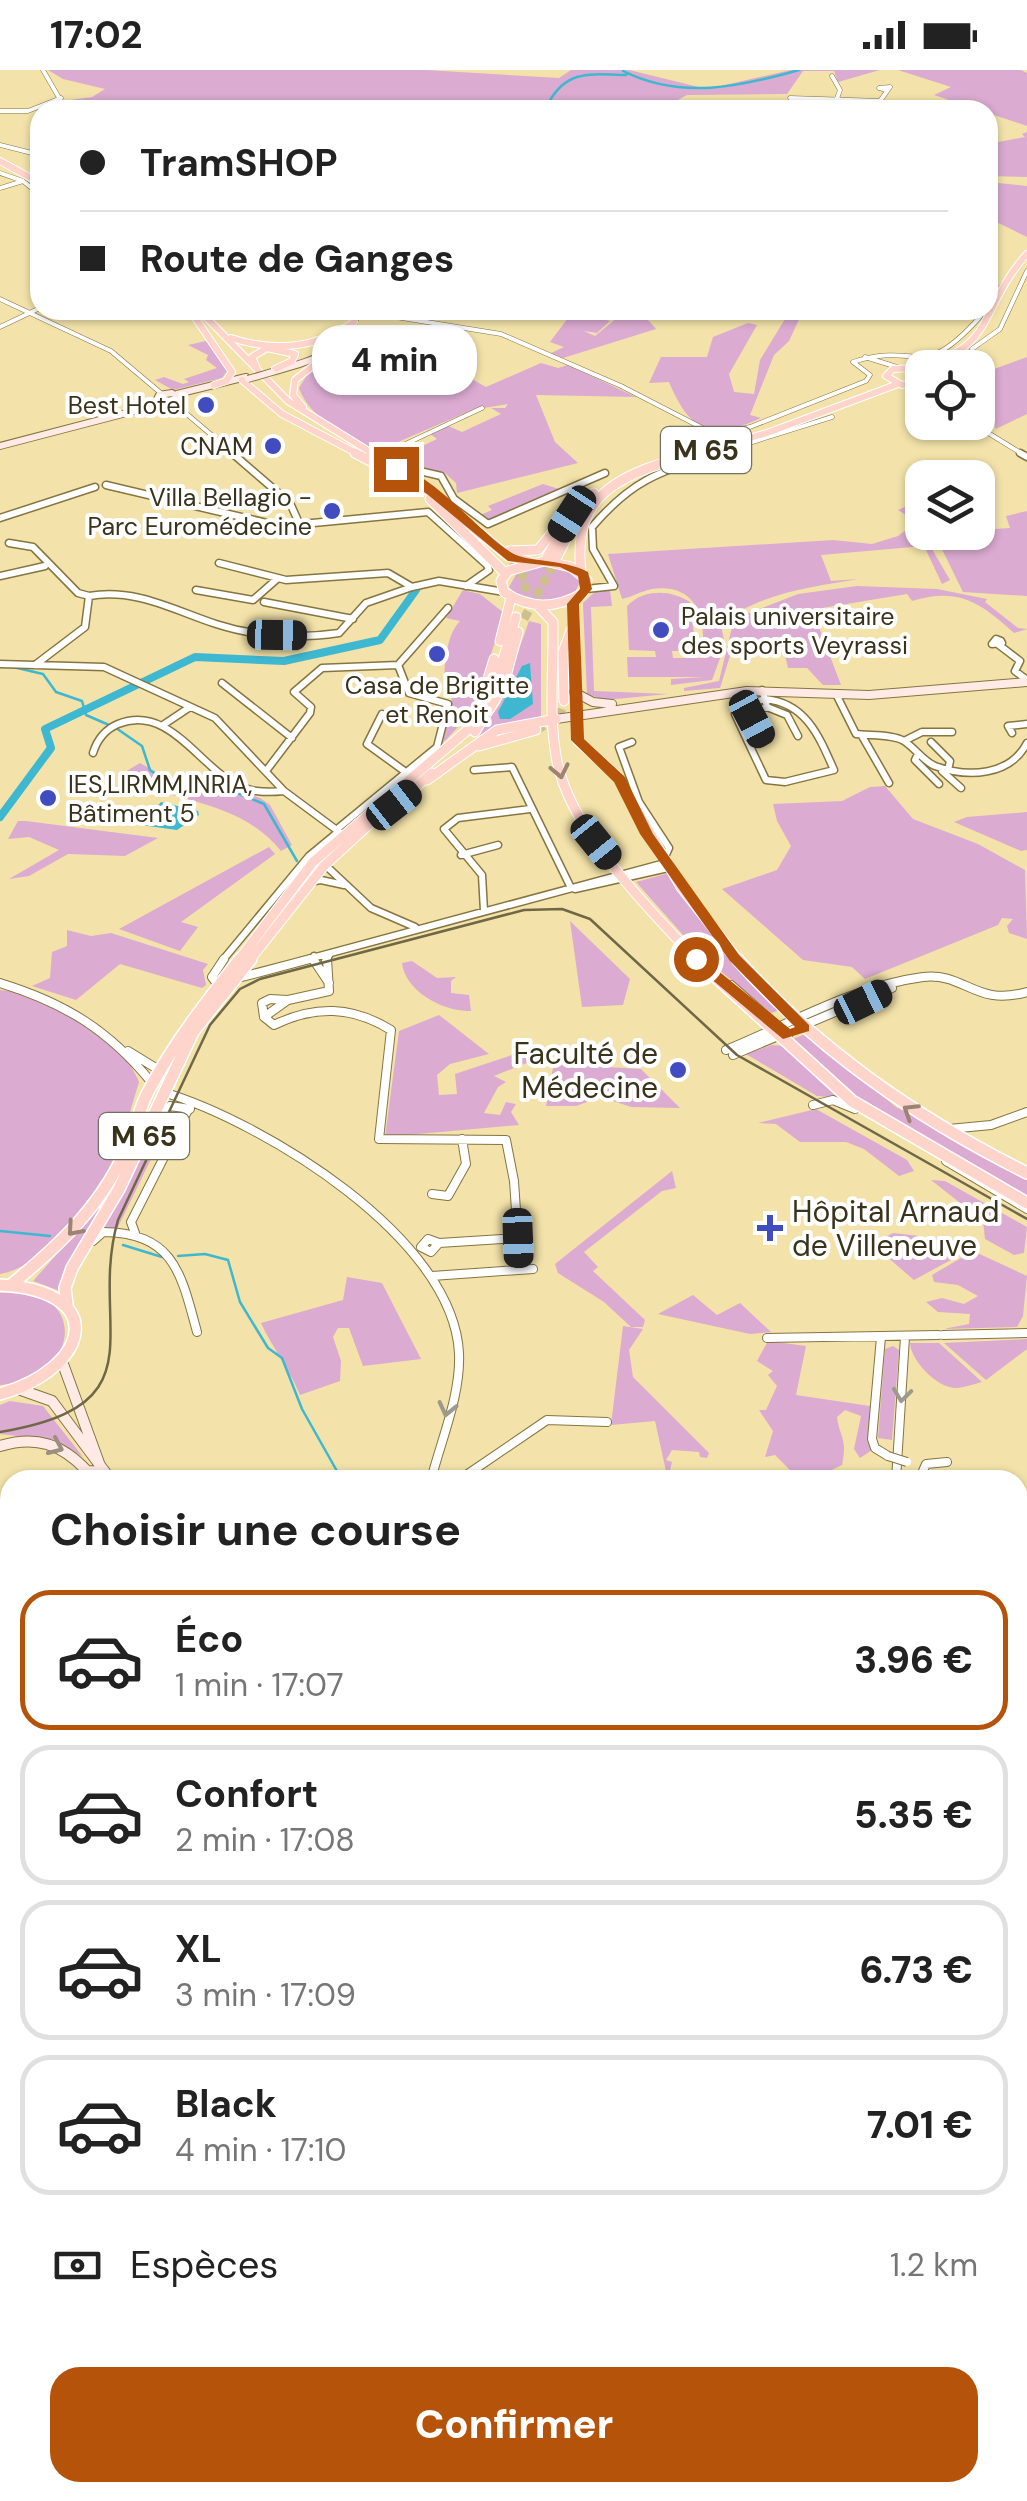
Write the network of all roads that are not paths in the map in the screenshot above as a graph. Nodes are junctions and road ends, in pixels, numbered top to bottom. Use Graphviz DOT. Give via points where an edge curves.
graph roads {
  1 [pos="43,70"];
  2 [pos="832,76"];
  3 [pos="888,90"];
  4 [pos="61,98"];
  5 [pos="790,98"];
  6 [pos="835,99"];
  7 [pos="56,100"];
  8 [pos="858,100"];
  9 [pos="881,100"];
  10 [pos="0,111"];
  11 [pos="30,111"];
  12 [pos="0,145"];
  13 [pos="30,149"];
  14 [pos="1,157"];
  15 [pos="0,173"];
  16 [pos="30,174"];
  17 [pos="23,181"];
  18 [pos="30,187"];
  19 [pos="0,188"];
  20 [pos="1027,254"];
  21 [pos="1027,262"];
  22 [pos="1027,271"];
  23 [pos="1006,283"];
  24 [pos="998,292"];
  25 [pos="0,299"];
  26 [pos="11,304"];
  27 [pos="998,304"];
  28 [pos="30,312"];
  29 [pos="998,316"];
  30 [pos="21,317"];
  31 [pos="199,320"];
  32 [pos="202,320"];
  33 [pos="208,320"];
  34 [pos="418,320"];
  35 [pos="978,320"];
  36 [pos="988,320"];
  37 [pos="996,320"];
  38 [pos="14,321"];
  39 [pos="45,321"];
  40 [pos="354,322"];
  41 [pos="0,328"];
  42 [pos="308,345"];
  43 [pos="337,347"];
  44 [pos="972,349"];
  45 [pos="958,350"];
  46 [pos="320,355"];
  47 [pos="865,356"];
  48 [pos="905,367"];
  49 [pos="897,368"];
  50 [pos="258,369"];
  51 [pos="272,371"];
  52 [pos="887,376"];
  53 [pos="246,378"];
  54 [pos="898,384"];
  55 [pos="905,384"];
  56 [pos="212,387"];
  57 [pos="254,393"];
  58 [pos="160,398"];
  59 [pos="178,398"];
  60 [pos="482,408"];
  61 [pos="832,417"];
  62 [pos="320,424"];
  63 [pos="995,437"];
  64 [pos="0,444"];
  65 [pos="1027,457"];
  66 [pos="378,465"];
  67 [pos="442,476"];
  68 [pos="605,478"];
  69 [pos="432,480"];
  70 [pos="597,498"];
  71 [pos="0,518"];
  72 [pos="299,522"];
  73 [pos="276,525"];
  74 [pos="229,532"];
  75 [pos="481,532"];
  76 [pos="552,533"];
  77 [pos="10,543"];
  78 [pos="532,562"];
  79 [pos="219,563"];
  80 [pos="46,566"];
  81 [pos="505,573"];
  82 [pos="0,576"];
  83 [pos="277,578"];
  84 [pos="584,581"];
  85 [pos="466,586"];
  86 [pos="412,587"];
  87 [pos="481,588"];
  88 [pos="196,590"];
  89 [pos="508,595"];
  90 [pos="88,596"];
  91 [pos="574,600"];
  92 [pos="264,602"];
  93 [pos="537,605"];
  94 [pos="448,608"];
  95 [pos="353,618"];
  96 [pos="573,626"];
  97 [pos="999,645"];
  98 [pos="0,664"];
  99 [pos="35,665"];
  100 [pos="398,665"];
  101 [pos="1027,681"];
  102 [pos="222,683"];
  103 [pos="574,692"];
  104 [pos="836,694"];
  105 [pos="765,698"];
  106 [pos="564,701"];
  107 [pos="643,703"];
  108 [pos="190,707"];
  109 [pos="382,714"];
  110 [pos="574,716"];
  111 [pos="556,719"];
  112 [pos="1027,724"];
  113 [pos="163,726"];
  114 [pos="503,728"];
  115 [pos="536,730"];
  116 [pos="1010,730"];
  117 [pos="952,732"];
  118 [pos="798,736"];
  119 [pos="862,736"];
  120 [pos="292,738"];
  121 [pos="458,738"];
  122 [pos="904,741"];
  123 [pos="494,742"];
  124 [pos="632,742"];
  125 [pos="747,742"];
  126 [pos="931,742"];
  127 [pos="1026,745"];
  128 [pos="93,753"];
  129 [pos="918,754"];
  130 [pos="458,758"];
  131 [pos="944,769"];
  132 [pos="474,770"];
  133 [pos="266,771"];
  134 [pos="407,773"];
  135 [pos="888,783"];
  136 [pos="940,784"];
  137 [pos="419,785"];
  138 [pos="960,788"];
  139 [pos="284,791"];
  140 [pos="530,809"];
  141 [pos="639,812"];
  142 [pos="339,832"];
  143 [pos="360,832"];
  144 [pos="498,845"];
  145 [pos="460,854"];
  146 [pos="666,863"];
  147 [pos="324,866"];
  148 [pos="624,876"];
  149 [pos="313,880"];
  150 [pos="297,884"];
  151 [pos="348,886"];
  152 [pos="571,888"];
  153 [pos="484,911"];
  154 [pos="420,928"];
  155 [pos="261,932"];
  156 [pos="334,951"];
  157 [pos="313,959"];
  158 [pos="247,964"];
  159 [pos="262,968"];
  160 [pos="330,982"];
  161 [pos="906,982"];
  162 [pos="0,983"];
  163 [pos="224,983"];
  164 [pos="257,990"];
  165 [pos="1027,992"];
  166 [pos="265,1000"];
  167 [pos="288,1000"];
  168 [pos="786,1010"];
  169 [pos="817,1011"];
  170 [pos="264,1018"];
  171 [pos="820,1021"];
  172 [pos="800,1024"];
  173 [pos="781,1032"];
  174 [pos="816,1038"];
  175 [pos="124,1048"];
  176 [pos="729,1052"];
  177 [pos="168,1057"];
  178 [pos="143,1059"];
  179 [pos="159,1070"];
  180 [pos="152,1083"];
  181 [pos="164,1096"];
  182 [pos="190,1105"];
  183 [pos="812,1105"];
  184 [pos="1027,1112"];
  185 [pos="896,1129"];
  186 [pos="940,1129"];
  187 [pos="462,1139"];
  188 [pos="1027,1172"];
  189 [pos="432,1194"];
  190 [pos="1027,1206"];
  191 [pos="136,1233"];
  192 [pos="518,1238"];
  193 [pos="439,1244"];
  194 [pos="74,1264"];
  195 [pos="533,1269"];
  196 [pos="520,1270"];
  197 [pos="432,1276"];
  198 [pos="6,1285"];
  199 [pos="66,1304"];
  200 [pos="197,1332"];
  201 [pos="1027,1333"];
  202 [pos="904,1336"];
  203 [pos="880,1337"];
  204 [pos="767,1338"];
  205 [pos="63,1364"];
  206 [pos="21,1390"];
  207 [pos="0,1394"];
  208 [pos="608,1422"];
  209 [pos="0,1446"];
  210 [pos="893,1458"];
  211 [pos="947,1462"];
  212 [pos="924,1468"];
  213 [pos="86,1470"];
  214 [pos="103,1470"];
  215 [pos="104,1470"];
  216 [pos="433,1470"];
  217 [pos="474,1470"];
  218 [pos="895,1470"];
  1 -- 4 [label="street"];
  2 -- 6 [label="street" via="840,90"];
  3 -- 9 [label="street"];
  4 -- 7 [label="street"];
  5 -- 6 [label="street"];
  6 -- 8 [label="street"];
  10 -- 11 [label="street"];
  12 -- 13 [label="street"];
  14 -- 16 [label="main road"];
  15 -- 17 [label="street"];
  17 -- 18 [label="street"];
  17 -- 19 [label="street"];
  20 -- 23 [label="main road"];
  21 -- 29 [label="main road"];
  22 -- 44 [label="street" via="1000,328"];
  23 -- 24 [label="street"];
  23 -- 27 [label="main road"];
  25 -- 26 [label="street"];
  26 -- 28 [label="street"];
  26 -- 30 [label="street"];
  28 -- 30 [label="street"];
  30 -- 38 [label="street"];
  31 -- 56 [label="main road" via="232,372"];
  32 -- 66 [label="main road" via="284,406"];
  33 -- 42 [label="main road" via="241,342"];
  33 -- 50 [label="main road"];
  34 -- 47 [label="street" via="501,334 711,434 743,429 866,381 870,375 853,362"];
  35 -- 47 [label="street" via="939,356 914,362"];
  36 -- 45 [label="main road"];
  37 -- 44 [label="main road"];
  38 -- 39 [label="street"];
  38 -- 41 [label="street"];
  39 -- 58 [label="street" via="121,358"];
  40 -- 42 [label="main road" via="334,338"];
  40 -- 43 [label="main road"];
  40 -- 46 [label="main road"];
  42 -- 46 [label="main road"];
  43 -- 46 [label="main road"];
  43 -- 62 [label="main road" via="293,385 296,400"];
  46 -- 51 [label="main road"];
  47 -- 49 [label="street"];
  47 -- 52 [label="street"];
  48 -- 49 [label="main road"];
  49 -- 52 [label="main road"];
  50 -- 51 [label="main road" via="252,356 261,349 295,354"];
  50 -- 62 [label="main road"];
  51 -- 53 [label="main road, bridge"];
  52 -- 54 [label="main road"];
  52 -- 68 [label="main road, M 65" via="760,431"];
  53 -- 56 [label="main road"];
  53 -- 57 [label="main road"];
  54 -- 55 [label="main road"];
  54 -- 70 [label="main road, M 65" via="655,466"];
  56 -- 57 [label="main road"];
  56 -- 59 [label="main road"];
  57 -- 66 [label="main road"];
  58 -- 59 [label="main road"];
  58 -- 64 [label="main road"];
  59 -- 72 [label="street" via="290,503"];
  60 -- 67 [label="street" via="379,454"];
  61 -- 84 [label="street" via="686,462 621,493 592,527 593,549 614,586"];
  62 -- 75 [label="main road" via="416,481"];
  63 -- 65 [label="street"];
  66 -- 81 [label="main road" via="432,501"];
  67 -- 68 [label="street" via="454,499 488,524"];
  67 -- 69 [label="street"];
  68 -- 70 [label="main road, M 65" via="572,514 551,558"];
  68 -- 76 [label="main road, M 65" via="569,508"];
  70 -- 84 [label="main road" via="579,528"];
  71 -- 73 [label="street" via="106,486"];
  72 -- 73 [label="street"];
  72 -- 85 [label="street" via="428,512 487,565"];
  73 -- 74 [label="street"];
  75 -- 76 [label="main road, M 65" via="521,554 538,550"];
  75 -- 78 [label="main road" via="512,558"];
  76 -- 78 [label="main road, M 65"];
  77 -- 80 [label="street" via="32,548"];
  78 -- 81 [label="main road"];
  78 -- 84 [label="main road" via="563,564"];
  79 -- 83 [label="street"];
  80 -- 82 [label="street"];
  80 -- 90 [label="street"];
  81 -- 87 [label="street"];
  81 -- 89 [label="main road"];
  83 -- 86 [label="street" via="386,573"];
  83 -- 88 [label="street" via="253,600"];
  84 -- 91 [label="main road"];
  85 -- 86 [label="street" via="435,580"];
  85 -- 87 [label="street"];
  86 -- 95 [label="street" via="366,603"];
  87 -- 89 [label="street"];
  89 -- 93 [label="main road"];
  89 -- 121 [label="main road" via="511,610 478,708"];
  90 -- 95 [label="street" via="145,598 224,626 275,635 333,634"];
  90 -- 99 [label="street" via="85,627"];
  91 -- 93 [label="main road"];
  91 -- 96 [label="main road"];
  92 -- 95 [label="street"];
  93 -- 111 [label="main road" via="553,622"];
  94 -- 100 [label="street"];
  96 -- 103 [label="main road"];
  96 -- 106 [label="main road" via="563,652"];
  97 -- 101 [label="street" via="1020,662 1015,671"];
  98 -- 99 [label="street"];
  99 -- 108 [label="street" via="104,667"];
  100 -- 120 [label="street" via="322,668 294,696 311,706"];
  100 -- 134 [label="street" via="410,693 448,704 438,747"];
  101 -- 104 [label="main road"];
  102 -- 120 [label="street"];
  103 -- 107 [label="main road" via="604,704"];
  103 -- 110 [label="main road"];
  104 -- 105 [label="main road"];
  104 -- 119 [label="street"];
  105 -- 107 [label="main road"];
  105 -- 118 [label="street" via="787,714"];
  105 -- 125 [label="street" via="751,712 762,738"];
  105 -- 125 [label="street" via="735,714"];
  105 -- 125 [label="street" via="801,708 834,770 770,782"];
  107 -- 110 [label="main road"];
  108 -- 113 [label="street"];
  108 -- 133 [label="street" via="215,718"];
  109 -- 134 [label="street" via="368,744"];
  110 -- 111 [label="main road"];
  110 -- 141 [label="main road" via="580,744 620,780"];
  111 -- 114 [label="main road"];
  111 -- 148 [label="main road, one-way" via="561,781 580,819"];
  112 -- 116 [label="street"];
  113 -- 128 [label="street" via="143,720 116,724 100,735"];
  113 -- 139 [label="street" via="225,778 270,795"];
  114 -- 123 [label="main road"];
  114 -- 130 [label="main road"];
  115 -- 123 [label="main road"];
  117 -- 122 [label="street" via="922,732"];
  119 -- 122 [label="street"];
  119 -- 135 [label="street"];
  120 -- 133 [label="street"];
  121 -- 137 [label="main road, M 65" via="484,709 520,618 503,687 486,720"];
  121 -- 142 [label="main road, M 65"];
  122 -- 129 [label="street"];
  123 -- 130 [label="main road"];
  124 -- 141 [label="street" via="618,747"];
  126 -- 131 [label="street" via="950,761"];
  127 -- 131 [label="street" via="1019,759 998,770"];
  129 -- 131 [label="street"];
  129 -- 136 [label="street" via="915,760"];
  130 -- 137 [label="main road"];
  131 -- 138 [label="street"];
  132 -- 140 [label="street" via="512,767"];
  133 -- 139 [label="street"];
  134 -- 142 [label="street"];
  137 -- 143 [label="main road, M 65"];
  139 -- 142 [label="street"];
  140 -- 145 [label="street" via="450,822 444,833"];
  140 -- 152 [label="street"];
  141 -- 146 [label="main road"];
  142 -- 143 [label="street"];
  142 -- 147 [label="street"];
  142 -- 150 [label="main road, M 65"];
  142 -- 163 [label="street" via="309,856 219,965 212,977"];
  143 -- 147 [label="main road, M 65"];
  144 -- 145 [label="street"];
  145 -- 153 [label="street" via="482,875"];
  146 -- 148 [label="street"];
  146 -- 168 [label="main road" via="734,958"];
  147 -- 149 [label="main road, M 65"];
  147 -- 151 [label="street"];
  148 -- 152 [label="street"];
  148 -- 173 [label="main road" via="710,972"];
  149 -- 150 [label="street"];
  149 -- 151 [label="street"];
  149 -- 158 [label="main road, M 65"];
  150 -- 155 [label="main road, M 65"];
  151 -- 154 [label="street" via="380,913"];
  152 -- 153 [label="street"];
  153 -- 154 [label="street"];
  154 -- 156 [label="street"];
  155 -- 158 [label="street" via="245,956"];
  155 -- 163 [label="main road, M 65"];
  156 -- 157 [label="street"];
  156 -- 160 [label="street" via="324,962"];
  157 -- 159 [label="street"];
  157 -- 160 [label="street"];
  158 -- 159 [label="street"];
  158 -- 163 [label="main road, M 65"];
  159 -- 163 [label="street"];
  160 -- 167 [label="street" via="326,994"];
  161 -- 165 [label="street" via="937,977 1000,1000"];
  161 -- 169 [label="street" via="862,991"];
  161 -- 171 [label="street"];
  162 -- 175 [label="street" via="74,1008"];
  163 -- 177 [label="main road, M 65"];
  163 -- 181 [label="main road, M 65"];
  164 -- 166 [label="street"];
  166 -- 167 [label="street"];
  166 -- 170 [label="street"];
  167 -- 170 [label="street"];
  168 -- 169 [label="street"];
  168 -- 172 [label="main road"];
  169 -- 172 [label="street"];
  170 -- 187 [label="street" via="274,1025 304,1009 372,1017 393,1035 379,1139"];
  171 -- 172 [label="street"];
  171 -- 174 [label="street"];
  172 -- 173 [label="street"];
  172 -- 174 [label="main road"];
  173 -- 176 [label="street"];
  173 -- 185 [label="main road" via="852,1101"];
  186 -- 174 [label="main road, one-way"];
  175 -- 178 [label="street"];
  175 -- 180 [label="street"];
  177 -- 178 [label="street"];
  177 -- 179 [label="main road, M 65"];
  178 -- 179 [label="street"];
  179 -- 180 [label="main road, M 65"];
  179 -- 181 [label="main road"];
  180 -- 181 [label="main road" via="154,1099"];
  180 -- 198 [label="main road, M 65, one-way" via="105,1190 62,1243"];
  181 -- 182 [label="street"];
  181 -- 182 [label="street"];
  181 -- 194 [label="main road, M 65"];
  182 -- 191 [label="street" via="136,1211"];
  182 -- 197 [label="street" via="263,1137 384,1226"];
  183 -- 185 [label="street" via="839,1100"];
  184 -- 186 [label="street"];
  185 -- 190 [label="main road"];
  186 -- 188 [label="main road"];
  187 -- 189 [label="street" via="466,1164 448,1196"];
  187 -- 192 [label="street" via="506,1140"];
  191 -- 194 [label="street" via="100,1233"];
  191 -- 200 [label="street" via="166,1250 178,1268"];
  192 -- 193 [label="street"];
  192 -- 196 [label="street"];
  194 -- 199 [label="main road, M 65"];
  195 -- 196 [label="street"];
  196 -- 197 [label="street"];
  197 -- 216 [label="street, one-way" via="459,1354"];
  198 -- 199 [label="main road" via="43,1289"];
  199 -- 205 [label="main road" via="78,1333"];
  201 -- 202 [label="street"];
  202 -- 203 [label="street"];
  202 -- 210 [label="street, one-way"];
  203 -- 204 [label="street"];
  203 -- 210 [label="street" via="872,1439 874,1448"];
  205 -- 206 [label="main road"];
  205 -- 215 [label="main road"];
  206 -- 207 [label="main road"];
  206 -- 214 [label="main road" via="52,1402"];
  208 -- 217 [label="street" via="546,1420"];
  209 -- 213 [label="main road, one-way" via="42,1440 64,1447"];
  210 -- 212 [label="street, bridge"];
  210 -- 218 [label="street"];
  211 -- 212 [label="street"];
}
